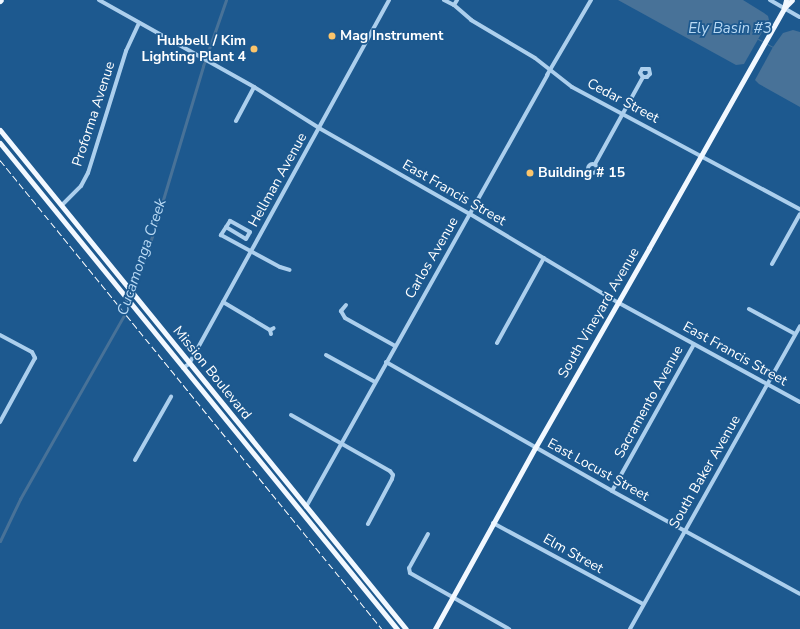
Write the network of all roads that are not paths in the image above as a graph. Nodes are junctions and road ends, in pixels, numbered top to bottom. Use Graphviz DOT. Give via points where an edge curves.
graph roads {
  1 [pos="99,0"];
  2 [pos="389,0"];
  3 [pos="444,0"];
  4 [pos="457,0"];
  5 [pos="591,0"];
  6 [pos="770,0"];
  7 [pos="786,0"];
  8 [pos="792,0"];
  9 [pos="454,6"];
  10 [pos="784,8"];
  11 [pos="800,16"];
  12 [pos="139,23"];
  13 [pos="550,71"];
  14 [pos="643,77"];
  15 [pos="254,87"];
  16 [pos="622,114"];
  17 [pos="236,121"];
  18 [pos="319,128"];
  19 [pos="0,130"];
  20 [pos="0,143"];
  21 [pos="701,155"];
  22 [pos="595,164"];
  23 [pos="62,205"];
  24 [pos="800,209"];
  25 [pos="470,214"];
  26 [pos="800,214"];
  27 [pos="226,227"];
  28 [pos="251,251"];
  29 [pos="544,258"];
  30 [pos="772,264"];
  31 [pos="290,270"];
  32 [pos="223,302"];
  33 [pos="619,303"];
  34 [pos="346,305"];
  35 [pos="749,309"];
  36 [pos="800,326"];
  37 [pos="271,330"];
  38 [pos="0,334"];
  39 [pos="796,334"];
  40 [pos="497,343"];
  41 [pos="694,344"];
  42 [pos="395,346"];
  43 [pos="326,355"];
  44 [pos="386,362"];
  45 [pos="189,364"];
  46 [pos="183,368"];
  47 [pos="375,382"];
  48 [pos="768,384"];
  49 [pos="171,397"];
  50 [pos="800,402"];
  51 [pos="291,415"];
  52 [pos="0,422"];
  53 [pos="340,444"];
  54 [pos="535,448"];
  55 [pos="135,460"];
  56 [pos="612,491"];
  57 [pos="306,507"];
  58 [pos="493,523"];
  59 [pos="368,524"];
  60 [pos="685,531"];
  61 [pos="428,534"];
  62 [pos="800,594"];
  63 [pos="452,597"];
  64 [pos="643,604"];
  65 [pos="397,629"];
  66 [pos="406,629"];
  67 [pos="435,629"];
  68 [pos="509,629"];
  69 [pos="630,629"];
  1 -- 12 [label="street, East Francis Street"];
  2 -- 18 [label="street, Hellman Avenue"];
  3 -- 9 [label="street, Cedar Street"];
  4 -- 9 [label="street"];
  5 -- 13 [label="street, Carlos Avenue"];
  6 -- 10 [label="street"];
  7 -- 10 [label="main road, South Vineyard Avenue"];
  8 -- 10 [label="main road, South Vineyard Avenue"];
  9 -- 13 [label="street, Cedar Street" via="471,20 530,55"];
  10 -- 11 [label="street"];
  10 -- 21 [label="main road, South Vineyard Avenue"];
  12 -- 15 [label="street, East Francis Street"];
  12 -- 23 [label="street, Proforma Avenue" via="126,52 88,173 81,186"];
  13 -- 16 [label="street, Cedar Street" via="572,87"];
  13 -- 25 [label="street, Carlos Avenue"];
  14 -- 16 [label="street"];
  15 -- 17 [label="street"];
  15 -- 18 [label="street, East Francis Street"];
  16 -- 21 [label="street, Cedar Street"];
  16 -- 22 [label="street"];
  18 -- 25 [label="street, East Francis Street"];
  18 -- 28 [label="street, Hellman Avenue"];
  19 -- 23 [label="main road, Mission Boulevard"];
  20 -- 46 [label="main road, Mission Boulevard"];
  21 -- 24 [label="street, Cedar Street"];
  21 -- 33 [label="main road, South Vineyard Avenue"];
  23 -- 45 [label="main road, Mission Boulevard"];
  25 -- 29 [label="street, East Francis Street"];
  25 -- 42 [label="street, Carlos Avenue"];
  26 -- 30 [label="street"];
  27 -- 27 [label="street" via="230,221 250,232 246,239"];
  27 -- 28 [label="street" via="221,236"];
  28 -- 31 [label="street"];
  28 -- 32 [label="street, Hellman Avenue"];
  29 -- 33 [label="street, East Francis Street"];
  29 -- 40 [label="street"];
  32 -- 37 [label="street"];
  32 -- 45 [label="street, Hellman Avenue"];
  33 -- 41 [label="street, East Francis Street"];
  33 -- 54 [label="main road, South Vineyard Avenue"];
  34 -- 42 [label="street" via="341,310 345,318"];
  35 -- 39 [label="street"];
  36 -- 39 [label="street, South Baker Avenue"];
  38 -- 52 [label="street" via="35,356"];
  39 -- 48 [label="street, South Baker Avenue"];
  41 -- 48 [label="street, East Francis Street"];
  41 -- 56 [label="street, Sacramento Avenue"];
  42 -- 44 [label="street, Carlos Avenue"];
  43 -- 47 [label="street"];
  44 -- 47 [label="street, Carlos Avenue"];
  44 -- 54 [label="street, East Locust Street"];
  45 -- 46 [label="street, Hellman Avenue"];
  45 -- 57 [label="main road, Mission Boulevard"];
  46 -- 65 [label="main road, Mission Boulevard"];
  47 -- 53 [label="street, Carlos Avenue"];
  48 -- 50 [label="street, East Francis Street"];
  48 -- 60 [label="street, South Baker Avenue"];
  49 -- 55 [label="street"];
  51 -- 53 [label="street"];
  53 -- 57 [label="street, Carlos Avenue"];
  53 -- 59 [label="street" via="393,475"];
  54 -- 56 [label="street, East Locust Street"];
  54 -- 58 [label="main road, South Vineyard Avenue"];
  56 -- 60 [label="street, East Locust Street"];
  57 -- 66 [label="main road, Mission Boulevard"];
  58 -- 63 [label="main road, South Vineyard Avenue"];
  58 -- 64 [label="street, Elm Street"];
  60 -- 62 [label="street, East Locust Street"];
  60 -- 64 [label="street, South Baker Avenue"];
  61 -- 63 [label="street" via="409,571"];
  63 -- 67 [label="main road, South Vineyard Avenue"];
  63 -- 68 [label="street"];
  64 -- 69 [label="street, South Baker Avenue"];
}
